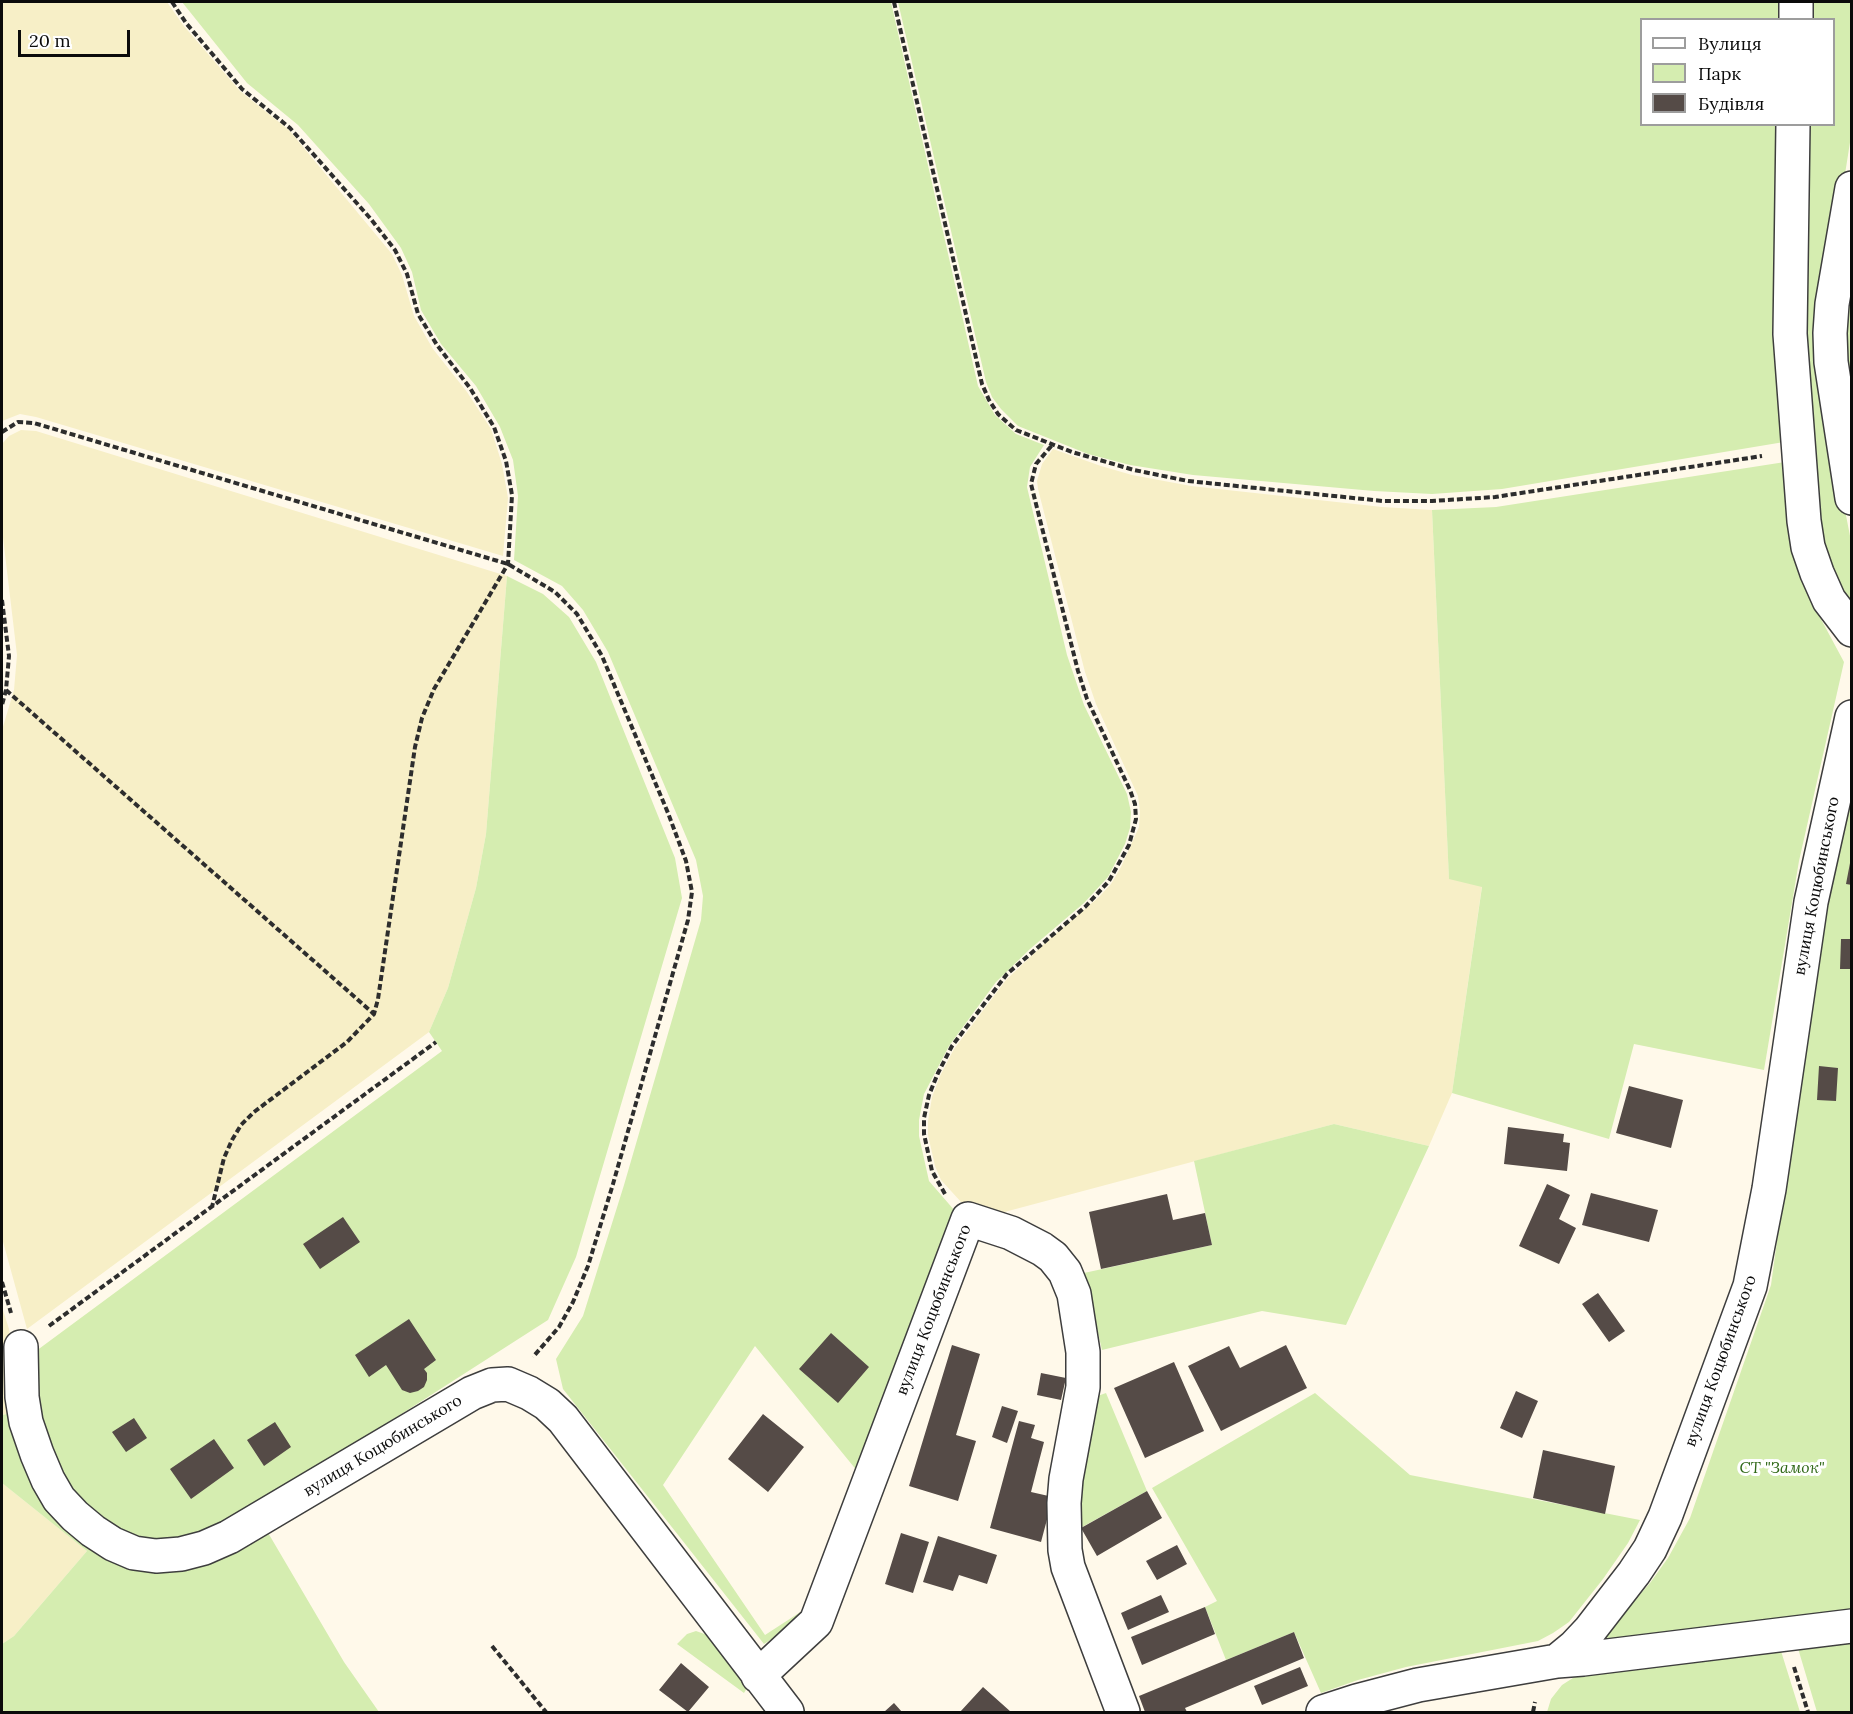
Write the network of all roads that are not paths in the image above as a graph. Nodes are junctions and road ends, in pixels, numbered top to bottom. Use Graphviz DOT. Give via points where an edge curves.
graph roads {
  1 [pos="1796,2"];
  2 [pos="1796,18"];
  3 [pos="1793,126"];
  4 [pos="1851,188"];
  5 [pos="1843,403"];
  6 [pos="1851,498"];
  7 [pos="1851,630"];
  8 [pos="1851,717"];
  9 [pos="21,1347"];
  10 [pos="1851,1626"];
  11 [pos="1557,1661"];
  12 [pos="758,1676"];
  13 [pos="787,1713"];
  14 [pos="1123,1713"];
  15 [pos="1323,1713"];
  1 -- 2 [label="street"];
  3 -- 7 [label="street" via="1790,334 1804,521 1808,547 1829,600"];
  4 -- 5 [label="street" via="1831,314 1831,362"];
  5 -- 6 [label="street"];
  8 -- 11 [label="street, вулиця Коцюбинського" via="1811,902 1769,1189 1750,1286 1650,1549 1590,1630"];
  9 -- 12 [label="street, вулиця Коцюбинського" via="26,1422 59,1499 93,1532 113,1544 134,1553 156,1556 182,1554 229,1537 472,1393 508,1384 529,1393 563,1419"];
  10 -- 11 [label="street"];
  11 -- 15 [label="street" via="1418,1685"];
  12 -- 13 [label="street"];
  12 -- 14 [label="street, вулиця Коцюбинського" via="816,1622 968,1219 1011,1233 1042,1249 1065,1272 1074,1294 1083,1379 1066,1479 1065,1550 1068,1568"];
}
